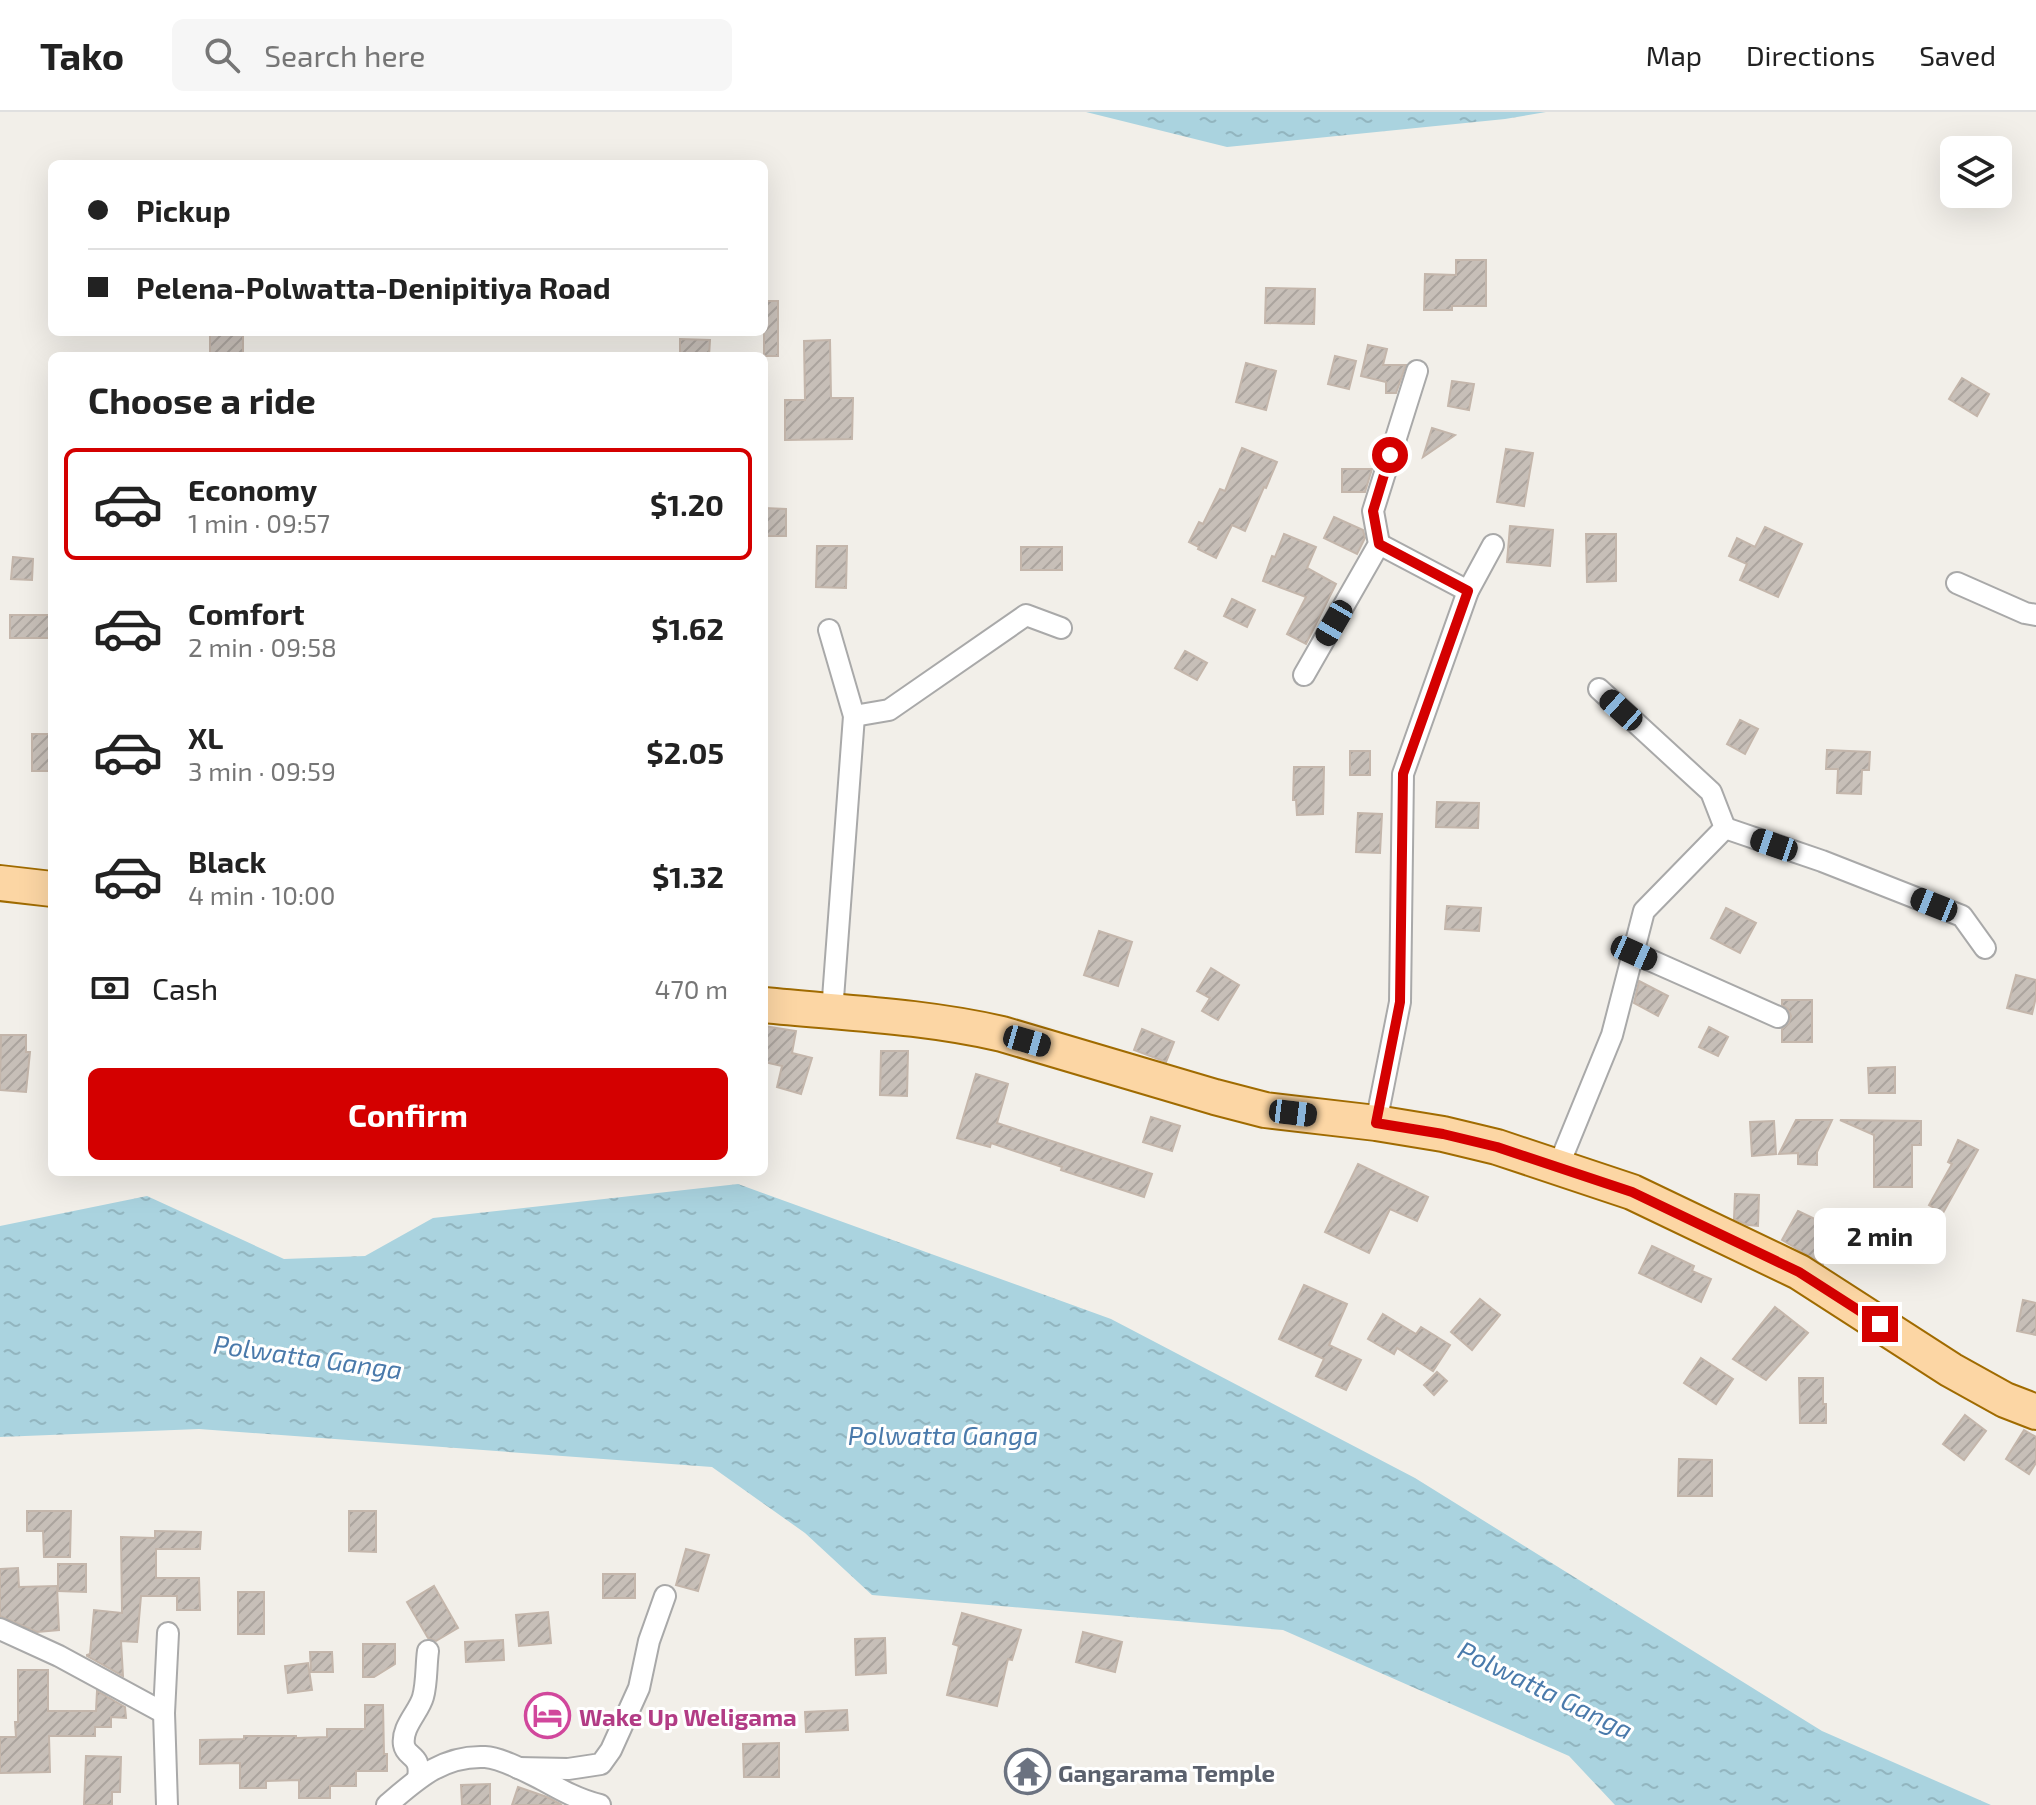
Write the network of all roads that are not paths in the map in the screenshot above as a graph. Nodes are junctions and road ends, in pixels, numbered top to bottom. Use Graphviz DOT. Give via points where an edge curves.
graph roads {
  1 [pos="1417,371"];
  2 [pos="1379,544"];
  3 [pos="1493,545"];
  4 [pos="1957,583"];
  5 [pos="1468,591"];
  6 [pos="2036,615"];
  7 [pos="1061,628"];
  8 [pos="829,630"];
  9 [pos="1304,675"];
  10 [pos="1599,689"];
  11 [pos="854,716"];
  12 [pos="1725,828"];
  13 [pos="0,883"];
  14 [pos="48,889"];
  15 [pos="1985,948"];
  16 [pos="1634,953"];
  17 [pos="768,1005"];
  18 [pos="832,1012"];
  19 [pos="1778,1017"];
  20 [pos="1376,1123"];
  21 [pos="1558,1167"];
  22 [pos="2036,1412"];
  23 [pos="665,1596"];
  24 [pos="0,1629"];
  25 [pos="168,1633"];
  26 [pos="428,1651"];
  27 [pos="164,1713"];
  28 [pos="518,1768"];
  29 [pos="418,1778"];
  30 [pos="167,1805"];
  31 [pos="387,1805"];
  32 [pos="600,1805"];
  1 -- 2 [label="street" via="1373,511"];
  2 -- 5 [label="street"];
  2 -- 9 [label="street"];
  3 -- 5 [label="street"];
  4 -- 6 [label="street"];
  5 -- 20 [label="street" via="1403,774 1400,1002"];
  7 -- 11 [label="street" via="1026,615 889,710"];
  8 -- 11 [label="street"];
  10 -- 12 [label="street" via="1711,792"];
  11 -- 18 [label="street"];
  12 -- 15 [label="street" via="1962,916"];
  12 -- 16 [label="street" via="1644,911"];
  13 -- 14 [label="main road"];
  16 -- 19 [label="street"];
  16 -- 21 [label="street" via="1612,1035"];
  17 -- 18 [label="main road"];
  18 -- 20 [label="main road" via="970,1027 1265,1110"];
  20 -- 21 [label="main road" via="1457,1137"];
  21 -- 22 [label="main road" via="1632,1192 1799,1272 1951,1370"];
  23 -- 28 [label="street" via="639,1688 601,1764"];
  24 -- 27 [label="street"];
  25 -- 27 [label="street"];
  26 -- 29 [label="street" via="423,1697 404,1744 416,1758"];
  27 -- 30 [label="street"];
  28 -- 29 [label="street" via="487,1757 450,1760"];
  28 -- 32 [label="street"];
  29 -- 31 [label="street"];
}
